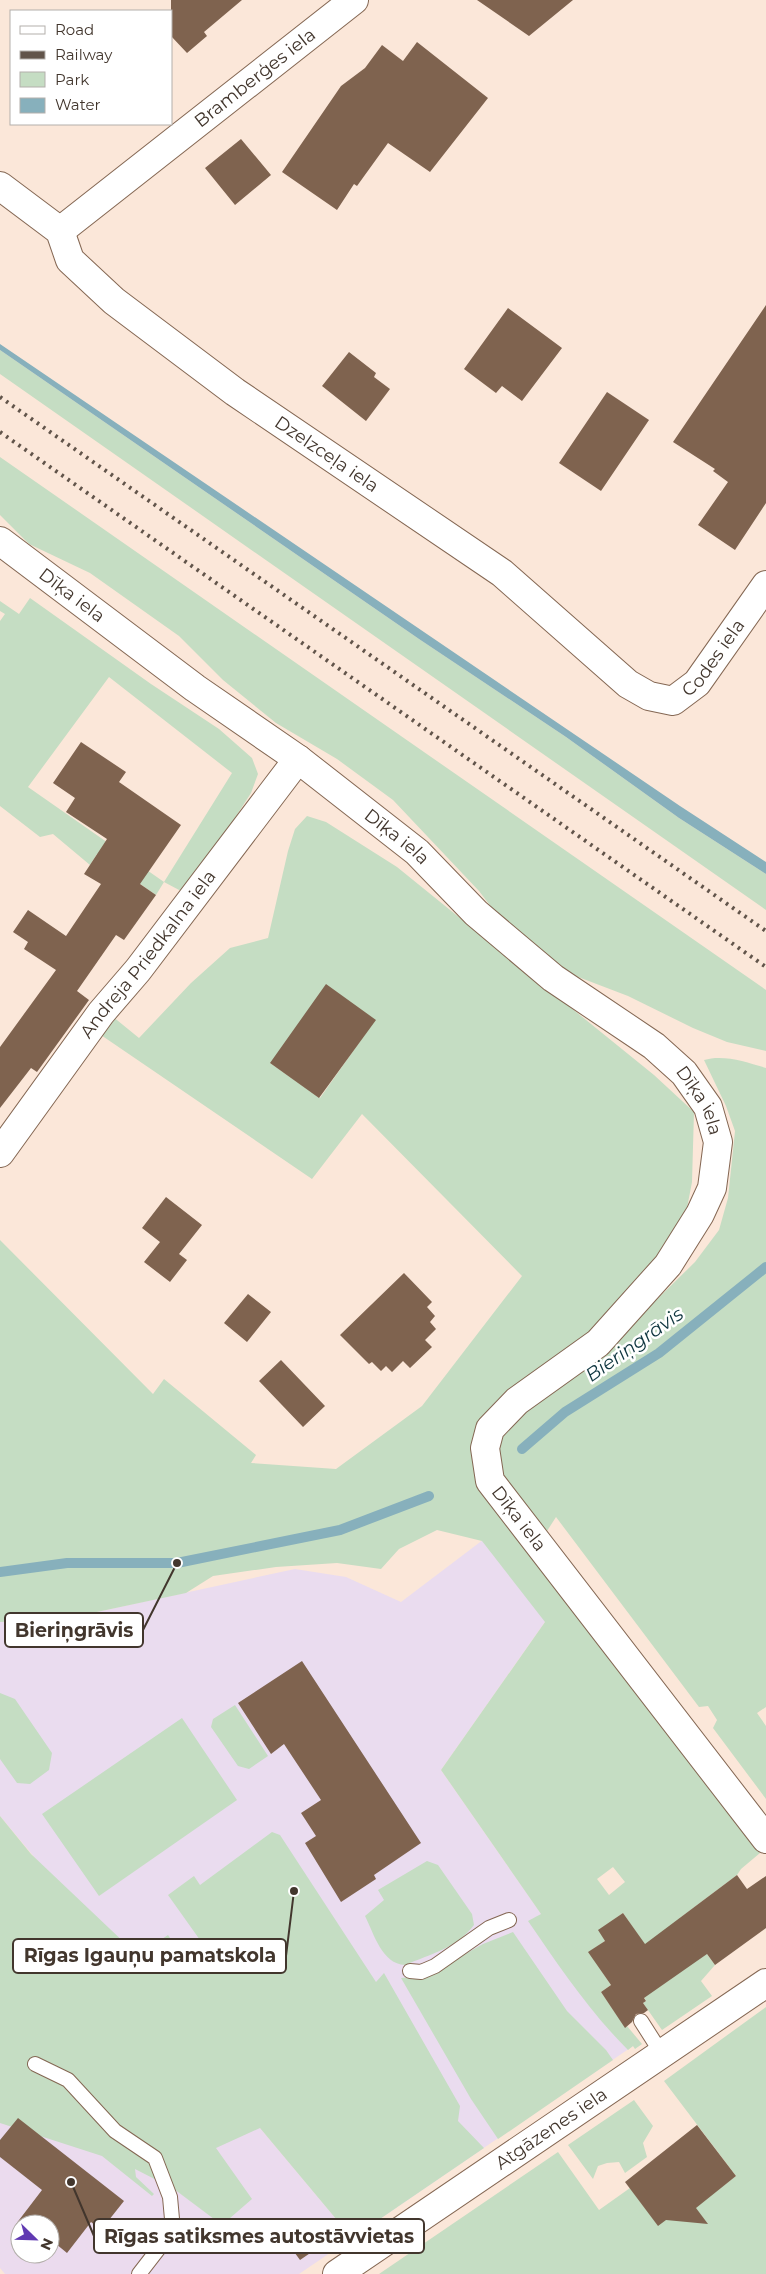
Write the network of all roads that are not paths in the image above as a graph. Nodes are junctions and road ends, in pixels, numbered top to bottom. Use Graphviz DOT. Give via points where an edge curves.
graph roads {
  1 [pos="354,0"];
  2 [pos="0,186"];
  3 [pos="60,231"];
  4 [pos="0,540"];
  5 [pos="766,585"];
  6 [pos="673,701"];
  7 [pos="298,759"];
  8 [pos="0,1153"];
  9 [pos="766,1839"];
  10 [pos="509,1920"];
  11 [pos="410,1971"];
  12 [pos="766,1984"];
  13 [pos="641,2021"];
  14 [pos="662,2054"];
  15 [pos="35,2064"];
  16 [pos="139,2274"];
  17 [pos="337,2274"];
  1 -- 3 [label="street, Bramberģes iela"];
  2 -- 3 [label="street"];
  3 -- 6 [label="street, Dzelzceļa iela" via="70,260 114,301 235,392 502,573 628,684 648,696"];
  4 -- 7 [label="street, Dīķa iela" via="195,688"];
  5 -- 6 [label="street, Codes iela" via="697,683"];
  7 -- 8 [label="street, Andreja Priedkalna iela" via="138,970 101,1013"];
  7 -- 9 [label="street, Dīķa iela" via="417,852 476,913 553,978 654,1046 684,1073 708,1107 718,1142 712,1188 668,1266 598,1343 517,1401 490,1429 485,1448 490,1481"];
  10 -- 11 [label="lane" via="489,1928 435,1966 421,1972"];
  12 -- 14 [label="street, Atgāzenes iela"];
  13 -- 14 [label="lane"];
  14 -- 17 [label="street, Atgāzenes iela"];
  15 -- 16 [label="lane" via="68,2080 114,2131 155,2158 170,2197 173,2230"];
}
